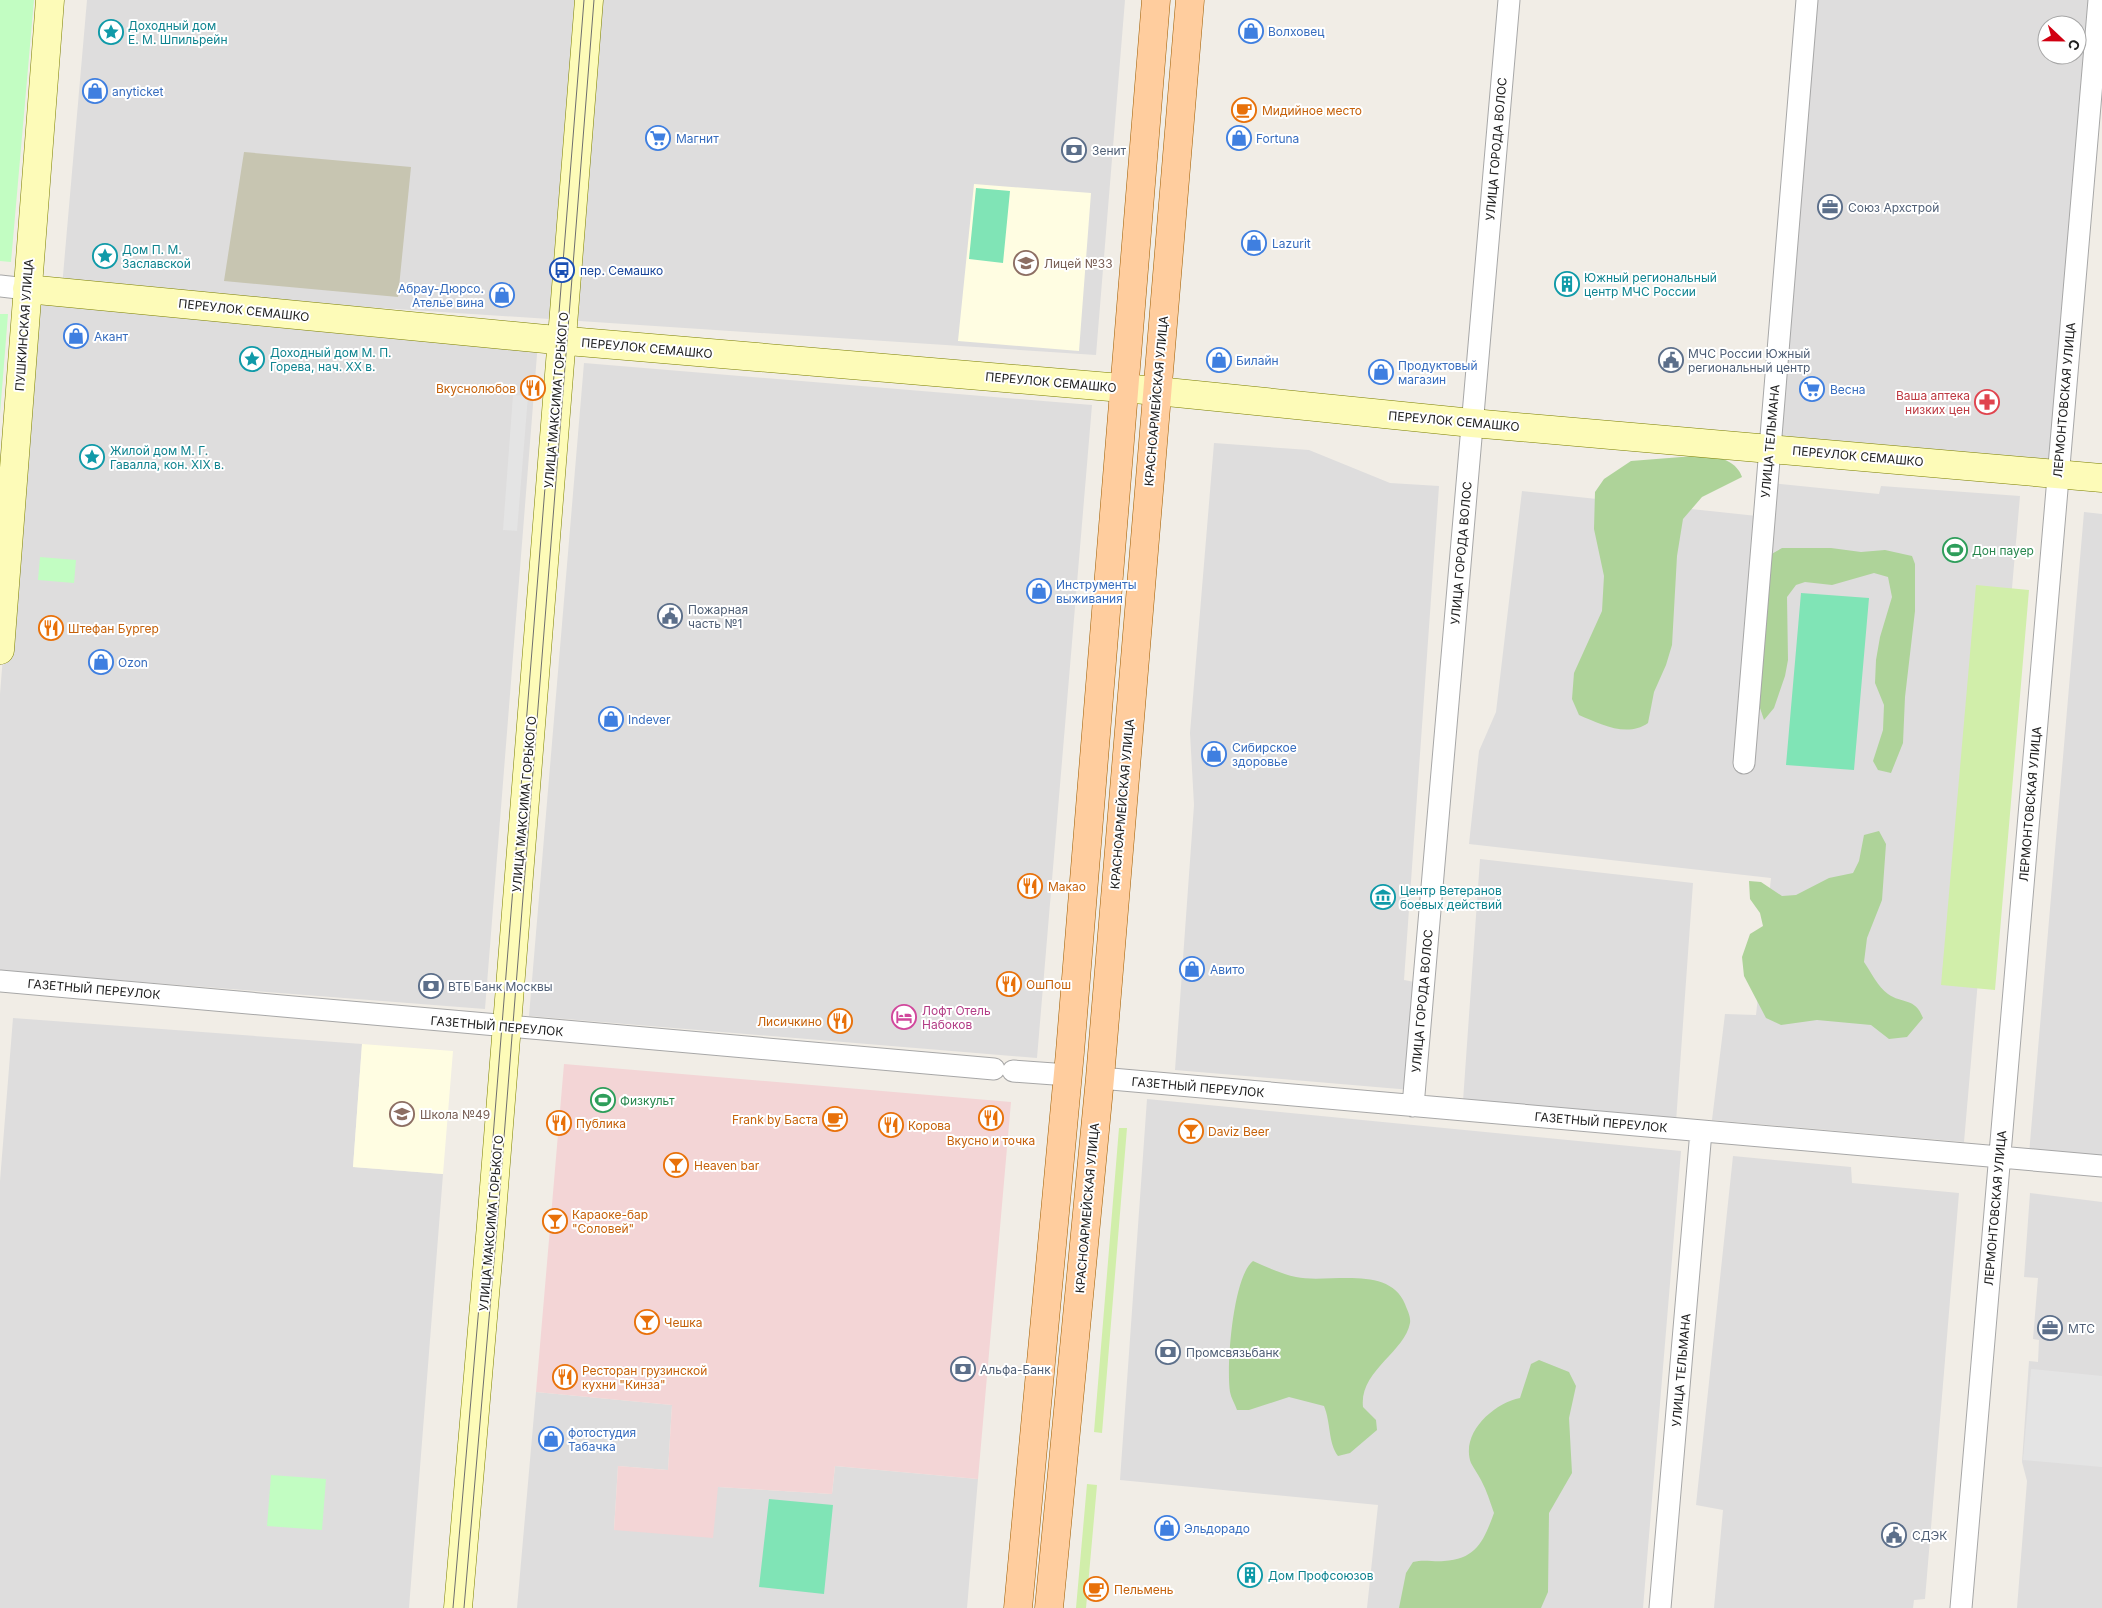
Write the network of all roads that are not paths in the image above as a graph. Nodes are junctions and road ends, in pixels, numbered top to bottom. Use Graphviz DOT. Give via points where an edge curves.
graph roads {
  1 [pos="50,0"];
  2 [pos="590,0"];
  3 [pos="1156,0"];
  4 [pos="1190,0"];
  5 [pos="1509,0"];
  6 [pos="1808,0"];
  7 [pos="2099,0"];
  8 [pos="0,286"];
  9 [pos="27,289"];
  10 [pos="561,340"];
  11 [pos="1124,388"];
  12 [pos="1157,391"];
  13 [pos="1472,422"];
  14 [pos="1769,449"];
  15 [pos="2058,474"];
  16 [pos="2102,478"];
  17 [pos="0,650"];
  18 [pos="1744,763"];
  19 [pos="0,981"];
  20 [pos="506,1027"];
  21 [pos="1068,1075"];
  22 [pos="1100,1078"];
  23 [pos="1413,1106"];
  24 [pos="1701,1131"];
  25 [pos="1999,1156"];
  26 [pos="2102,1166"];
  27 [pos="458,1608"];
  28 [pos="1018,1608"];
  29 [pos="1049,1608"];
  30 [pos="1660,1608"];
  31 [pos="1961,1608"];
  1 -- 9 [label="street, ПУШКИНСКАЯ УЛИЦА"];
  2 -- 10 [label="street, УЛИЦА МАКСИМА ГОРЬКОГО"];
  3 -- 11 [label="main road"];
  4 -- 12 [label="main road, КРАСНОАРМЕЙСКАЯ УЛИЦА"];
  5 -- 13 [label="street, УЛИЦА ГОРОДА ВОЛОС"];
  6 -- 14 [label="street, УЛИЦА ТЕЛЬМАНА"];
  7 -- 15 [label="street, ЛЕРМОНТОВСКАЯ УЛИЦА"];
  8 -- 9 [label="street, ПЕРЕУЛОК СЕМАШКО"];
  9 -- 10 [label="street, ПЕРЕУЛОК СЕМАШКО"];
  9 -- 17 [label="street, ПУШКИНСКАЯ УЛИЦА"];
  10 -- 11 [label="street, ПЕРЕУЛОК СЕМАШКО"];
  10 -- 20 [label="street, УЛИЦА МАКСИМА ГОРЬКОГО"];
  11 -- 12 [label="street, ПЕРЕУЛОК СЕМАШКО"];
  11 -- 21 [label="main road"];
  12 -- 13 [label="street, ПЕРЕУЛОК СЕМАШКО"];
  12 -- 22 [label="main road, КРАСНОАРМЕЙСКАЯ УЛИЦА"];
  13 -- 14 [label="street, ПЕРЕУЛОК СЕМАШКО"];
  13 -- 23 [label="street, УЛИЦА ГОРОДА ВОЛОС"];
  14 -- 15 [label="street, ПЕРЕУЛОК СЕМАШКО"];
  14 -- 18 [label="street, УЛИЦА ТЕЛЬМАНА"];
  15 -- 16 [label="street, ПЕРЕУЛОК СЕМАШКО"];
  15 -- 25 [label="street, ЛЕРМОНТОВСКАЯ УЛИЦА"];
  19 -- 20 [label="street, ГАЗЕТНЫЙ ПЕРЕУЛОК"];
  20 -- 21 [label="street, ГАЗЕТНЫЙ ПЕРЕУЛОК"];
  20 -- 27 [label="street, УЛИЦА МАКСИМА ГОРЬКОГО"];
  21 -- 28 [label="main road"];
  22 -- 23 [label="street, ГАЗЕТНЫЙ ПЕРЕУЛОК"];
  22 -- 29 [label="main road, КРАСНОАРМЕЙСКАЯ УЛИЦА"];
  23 -- 24 [label="street, ГАЗЕТНЫЙ ПЕРЕУЛОК"];
  24 -- 25 [label="street, ГАЗЕТНЫЙ ПЕРЕУЛОК"];
  24 -- 30 [label="street, УЛИЦА ТЕЛЬМАНА"];
  25 -- 26 [label="street, ГАЗЕТНЫЙ ПЕРЕУЛОК"];
  25 -- 31 [label="street, ЛЕРМОНТОВСКАЯ УЛИЦА"];
}
